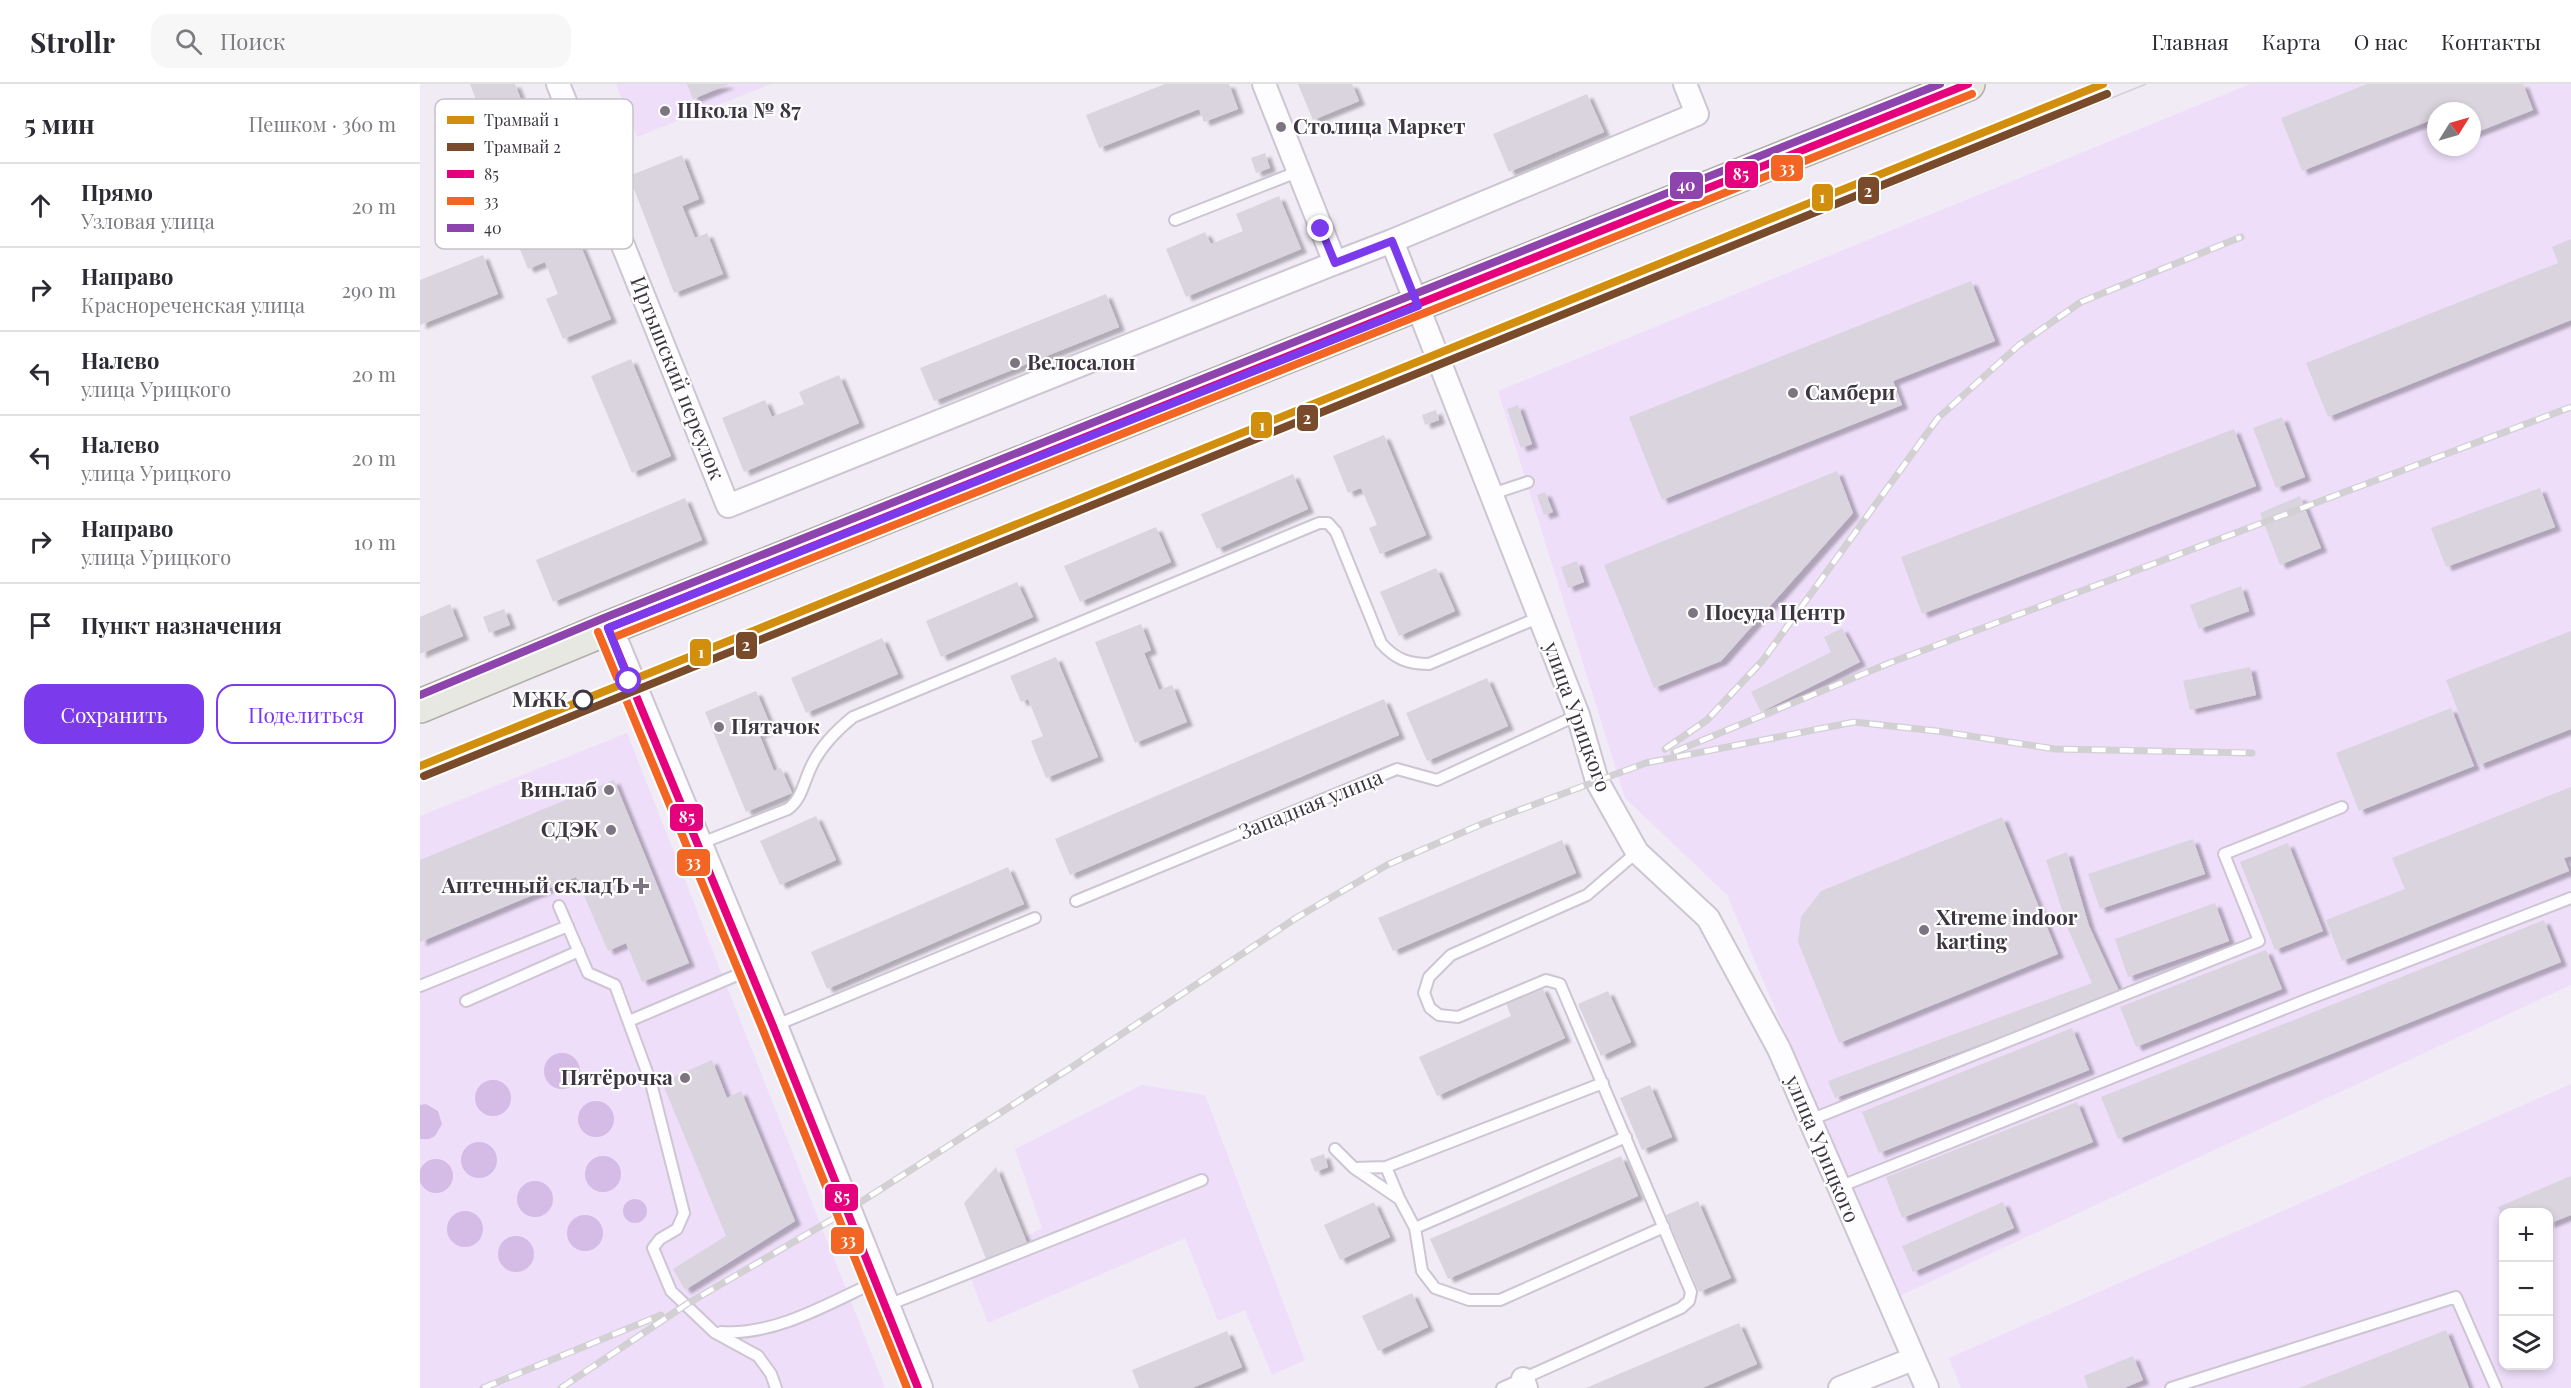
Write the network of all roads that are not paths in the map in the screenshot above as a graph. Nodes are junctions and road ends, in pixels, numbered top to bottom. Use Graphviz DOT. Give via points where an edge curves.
graph roads {
  1 [pos="558,84"];
  2 [pos="1264,84"];
  3 [pos="1685,84"];
  4 [pos="1968,84"];
  5 [pos="564,99"];
  6 [pos="1297,172"];
  7 [pos="1175,220"];
  8 [pos="1392,241"];
  9 [pos="624,249"];
  10 [pos="1335,263"];
  11 [pos="1418,306"];
  12 [pos="1528,482"];
  13 [pos="1492,494"];
  14 [pos="1540,617"];
  15 [pos="608,628"];
  16 [pos="420,706"];
  17 [pos="1578,715"];
  18 [pos="2342,807"];
  19 [pos="698,845"];
  20 [pos="1637,852"];
  21 [pos="2571,898"];
  22 [pos="1076,901"];
  23 [pos="559,906"];
  24 [pos="1035,918"];
  25 [pos="568,926"];
  26 [pos="579,951"];
  27 [pos="749,970"];
  28 [pos="420,986"];
  29 [pos="466,1001"];
  30 [pos="629,1021"];
  31 [pos="773,1026"];
  32 [pos="1603,1083"];
  33 [pos="1810,1120"];
  34 [pos="1626,1137"];
  35 [pos="1335,1149"];
  36 [pos="1386,1167"];
  37 [pos="1354,1168"];
  38 [pos="1202,1180"];
  39 [pos="1839,1187"];
  40 [pos="1399,1198"];
  41 [pos="1664,1227"];
  42 [pos="1415,1228"];
  43 [pos="880,1294"];
  44 [pos="714,1332"];
  45 [pos="1913,1359"];
  46 [pos="1525,1384"];
  47 [pos="776,1388"];
  48 [pos="918,1388"];
  49 [pos="1502,1388"];
  50 [pos="1839,1388"];
  51 [pos="1927,1388"];
  52 [pos="2171,1388"];
  53 [pos="2496,1388"];
  1 -- 5 [label="street, Иртышский переулок"];
  2 -- 6 [label="street"];
  3 -- 8 [label="street" via="1697,114"];
  4 -- 11 [label="main road"];
  6 -- 7 [label="lane"];
  6 -- 10 [label="street"];
  8 -- 10 [label="street"];
  8 -- 11 [label="street, улица Урицкого"];
  9 -- 10 [label="street, Иртышский переулок" via="728,506"];
  11 -- 13 [label="street, улица Урицкого"];
  11 -- 15 [label="main road"];
  12 -- 13 [label="lane"];
  13 -- 14 [label="street, улица Урицкого"];
  14 -- 17 [label="street, улица Урицкого"];
  14 -- 19 [label="lane" via="1429,664 1401,660 1381,643 1336,532 1329,524 1319,523 853,717 835,731 813,763 797,802"];
  15 -- 16 [label="main road"];
  15 -- 19 [label="street"];
  17 -- 20 [label="street, улица Урицкого" via="1597,781"];
  17 -- 22 [label="lane, Западная улица" via="1437,780 1397,769"];
  18 -- 33 [label="lane" via="2224,854 2259,941"];
  19 -- 27 [label="street"];
  20 -- 32 [label="lane" via="1587,895 1451,955 1429,977 1424,993 1430,1008 1439,1015 1458,1017 1546,980 1560,984"];
  20 -- 33 [label="street, улица Урицкого" via="1708,918 1779,1049"];
  21 -- 39 [label="lane"];
  23 -- 25 [label="lane"];
  24 -- 31 [label="lane"];
  25 -- 26 [label="lane"];
  25 -- 28 [label="lane"];
  26 -- 29 [label="lane"];
  26 -- 30 [label="lane" via="588,974 615,985"];
  27 -- 30 [label="lane"];
  27 -- 31 [label="street"];
  30 -- 44 [label="lane" via="651,1083 684,1213 677,1229 653,1248 671,1291"];
  31 -- 43 [label="street"];
  32 -- 34 [label="lane"];
  32 -- 36 [label="lane"];
  33 -- 39 [label="street, улица Урицкого"];
  34 -- 41 [label="lane"];
  34 -- 42 [label="lane"];
  35 -- 37 [label="lane"];
  36 -- 37 [label="lane"];
  36 -- 40 [label="lane"];
  37 -- 40 [label="lane"];
  38 -- 43 [label="lane"];
  39 -- 45 [label="street, улица Урицкого"];
  40 -- 42 [label="lane"];
  41 -- 42 [label="lane" via="1500,1300 1469,1300 1435,1288 1422,1271"];
  41 -- 46 [label="lane" via="1691,1292 1689,1301 1682,1308"];
  43 -- 44 [label="lane" via="742,1334"];
  43 -- 48 [label="street"];
  44 -- 47 [label="lane" via="758,1356"];
  45 -- 50 [label="street"];
  45 -- 51 [label="street, улица Урицкого"];
  46 -- 49 [label="lane"];
  52 -- 53 [label="lane" via="2456,1297"];
}
